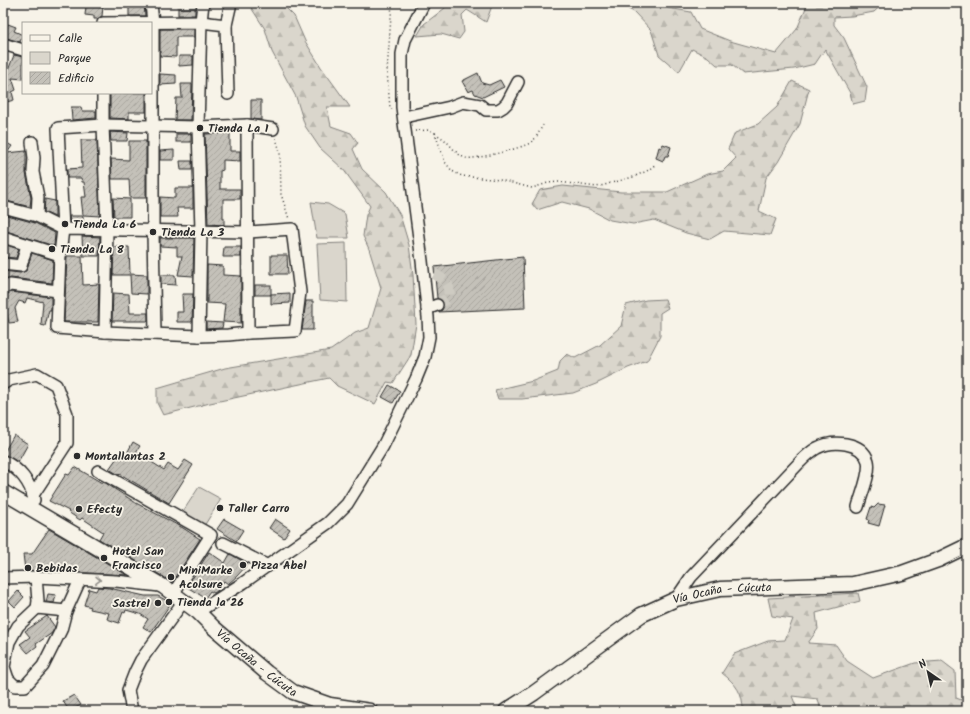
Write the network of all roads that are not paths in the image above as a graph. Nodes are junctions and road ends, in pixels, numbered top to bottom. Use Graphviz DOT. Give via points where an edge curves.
graph roads {
  1 [pos="151,3"];
  2 [pos="203,3"];
  3 [pos="231,3"];
  4 [pos="424,3"];
  5 [pos="201,22"];
  6 [pos="153,23"];
  7 [pos="226,24"];
  8 [pos="3,44"];
  9 [pos="22,50"];
  10 [pos="518,82"];
  11 [pos="103,94"];
  12 [pos="228,94"];
  13 [pos="404,117"];
  14 [pos="103,125"];
  15 [pos="247,125"];
  16 [pos="153,127"];
  17 [pos="198,127"];
  18 [pos="273,129"];
  19 [pos="32,142"];
  20 [pos="3,207"];
  21 [pos="37,216"];
  22 [pos="107,229"];
  23 [pos="63,230"];
  24 [pos="153,230"];
  25 [pos="201,231"];
  26 [pos="248,232"];
  27 [pos="3,237"];
  28 [pos="26,245"];
  29 [pos="60,255"];
  30 [pos="3,264"];
  31 [pos="3,289"];
  32 [pos="58,291"];
  33 [pos="106,332"];
  34 [pos="248,333"];
  35 [pos="155,334"];
  36 [pos="199,336"];
  37 [pos="3,384"];
  38 [pos="3,462"];
  39 [pos="98,471"];
  40 [pos="3,492"];
  41 [pos="33,495"];
  42 [pos="858,507"];
  43 [pos="36,512"];
  44 [pos="223,543"];
  45 [pos="967,546"];
  46 [pos="268,566"];
  47 [pos="36,577"];
  48 [pos="3,578"];
  49 [pos="80,580"];
  50 [pos="174,594"];
  51 [pos="676,599"];
  52 [pos="37,608"];
  53 [pos="66,611"];
  54 [pos="198,612"];
  55 [pos="132,711"];
  56 [pos="370,711"];
  57 [pos="506,711"];
  1 -- 6 [label="street"];
  2 -- 5 [label="street"];
  3 -- 7 [label="street"];
  4 -- 13 [label="street" via="408,34 402,54"];
  5 -- 6 [label="street"];
  5 -- 7 [label="street"];
  5 -- 17 [label="street"];
  6 -- 16 [label="street"];
  7 -- 12 [label="street"];
  8 -- 9 [label="street"];
  10 -- 13 [label="street" via="507,104 498,110 486,110 480,105 464,102"];
  11 -- 14 [label="street"];
  13 -- 46 [label="street" via="432,307 425,357 383,446 347,504 328,523"];
  14 -- 16 [label="street"];
  14 -- 22 [label="street"];
  14 -- 23 [label="street" via="58,128"];
  15 -- 17 [label="street"];
  15 -- 18 [label="street"];
  15 -- 26 [label="street"];
  16 -- 17 [label="street"];
  16 -- 24 [label="street"];
  17 -- 25 [label="street"];
  19 -- 21 [label="street" via="33,172 38,197"];
  20 -- 21 [label="street"];
  21 -- 23 [label="street"];
  22 -- 23 [label="street"];
  22 -- 24 [label="street"];
  22 -- 33 [label="street"];
  23 -- 29 [label="street"];
  24 -- 25 [label="street"];
  24 -- 35 [label="street"];
  25 -- 26 [label="street"];
  25 -- 36 [label="street"];
  26 -- 34 [label="street"];
  26 -- 34 [label="street" via="292,229 300,292 295,331"];
  27 -- 28 [label="street"];
  28 -- 29 [label="street"];
  28 -- 30 [label="street" via="21,266"];
  29 -- 32 [label="street"];
  31 -- 32 [label="street" via="10,285"];
  32 -- 33 [label="street" via="57,328"];
  33 -- 35 [label="street"];
  34 -- 36 [label="street"];
  35 -- 36 [label="street"];
  37 -- 41 [label="street" via="9,380 37,374 56,384 67,414 67,443"];
  38 -- 41 [label="street" via="22,474"];
  39 -- 50 [label="street" via="211,535"];
  40 -- 43 [label="main road, Vía Ocaña - Cúcuta"];
  41 -- 43 [label="street"];
  42 -- 51 [label="street" via="867,474 865,456 858,448 846,444 830,444 816,448 696,571"];
  43 -- 50 [label="main road, Vía Ocaña - Cúcuta"];
  44 -- 46 [label="street"];
  45 -- 51 [label="main road, Vía Ocaña - Cúcuta" via="902,573 853,584 720,589"];
  46 -- 54 [label="street"];
  47 -- 48 [label="street"];
  47 -- 49 [label="street"];
  47 -- 52 [label="street"];
  49 -- 50 [label="street, one-way" via="128,581"];
  49 -- 53 [label="street"];
  50 -- 54 [label="main road, Vía Ocaña - Cúcuta"];
  50 -- 55 [label="street" via="128,690"];
  51 -- 57 [label="main road, Vía Ocaña - Cúcuta" via="641,615"];
  52 -- 53 [label="street"];
  52 -- 53 [label="street" via="18,626 9,642 4,667 8,679 15,686 25,686 43,666 61,630"];
  54 -- 56 [label="main road, Vía Ocaña - Cúcuta" via="267,673 293,692 330,705"];
}
